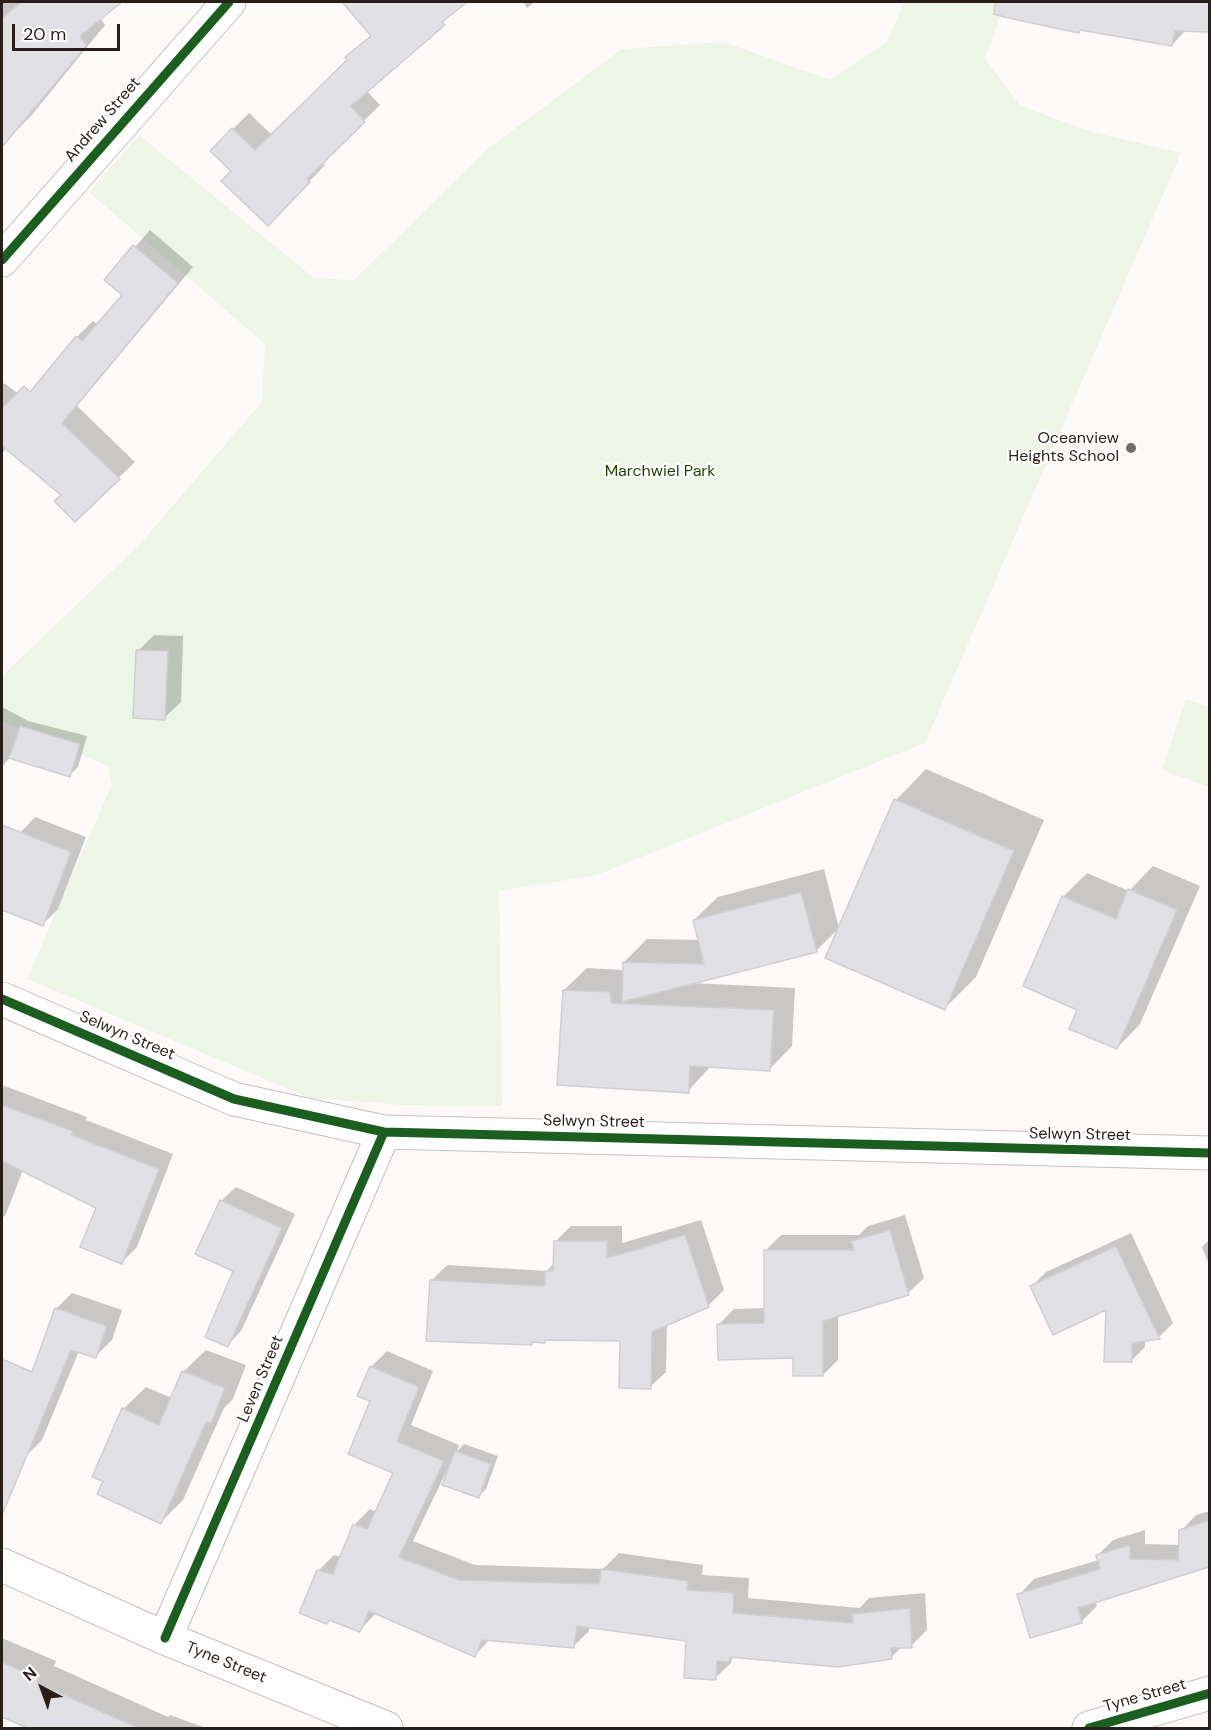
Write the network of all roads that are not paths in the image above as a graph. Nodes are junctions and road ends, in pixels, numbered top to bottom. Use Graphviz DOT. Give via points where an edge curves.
graph roads {
  1 [pos="229,2"];
  2 [pos="2,260"];
  3 [pos="2,999"];
  4 [pos="384,1132"];
  5 [pos="1209,1153"];
  6 [pos="2,1565"];
  7 [pos="165,1638"];
  8 [pos="1209,1693"];
  9 [pos="386,1728"];
  10 [pos="1089,1728"];
  1 -- 2 [label="street, Andrew Street"];
  3 -- 4 [label="street, Selwyn Street" via="234,1099"];
  4 -- 5 [label="street, Selwyn Street"];
  4 -- 7 [label="street, Leven Street"];
  6 -- 7 [label="street, Tyne Street"];
  7 -- 9 [label="street, Tyne Street"];
  8 -- 10 [label="street, Tyne Street"];
}
